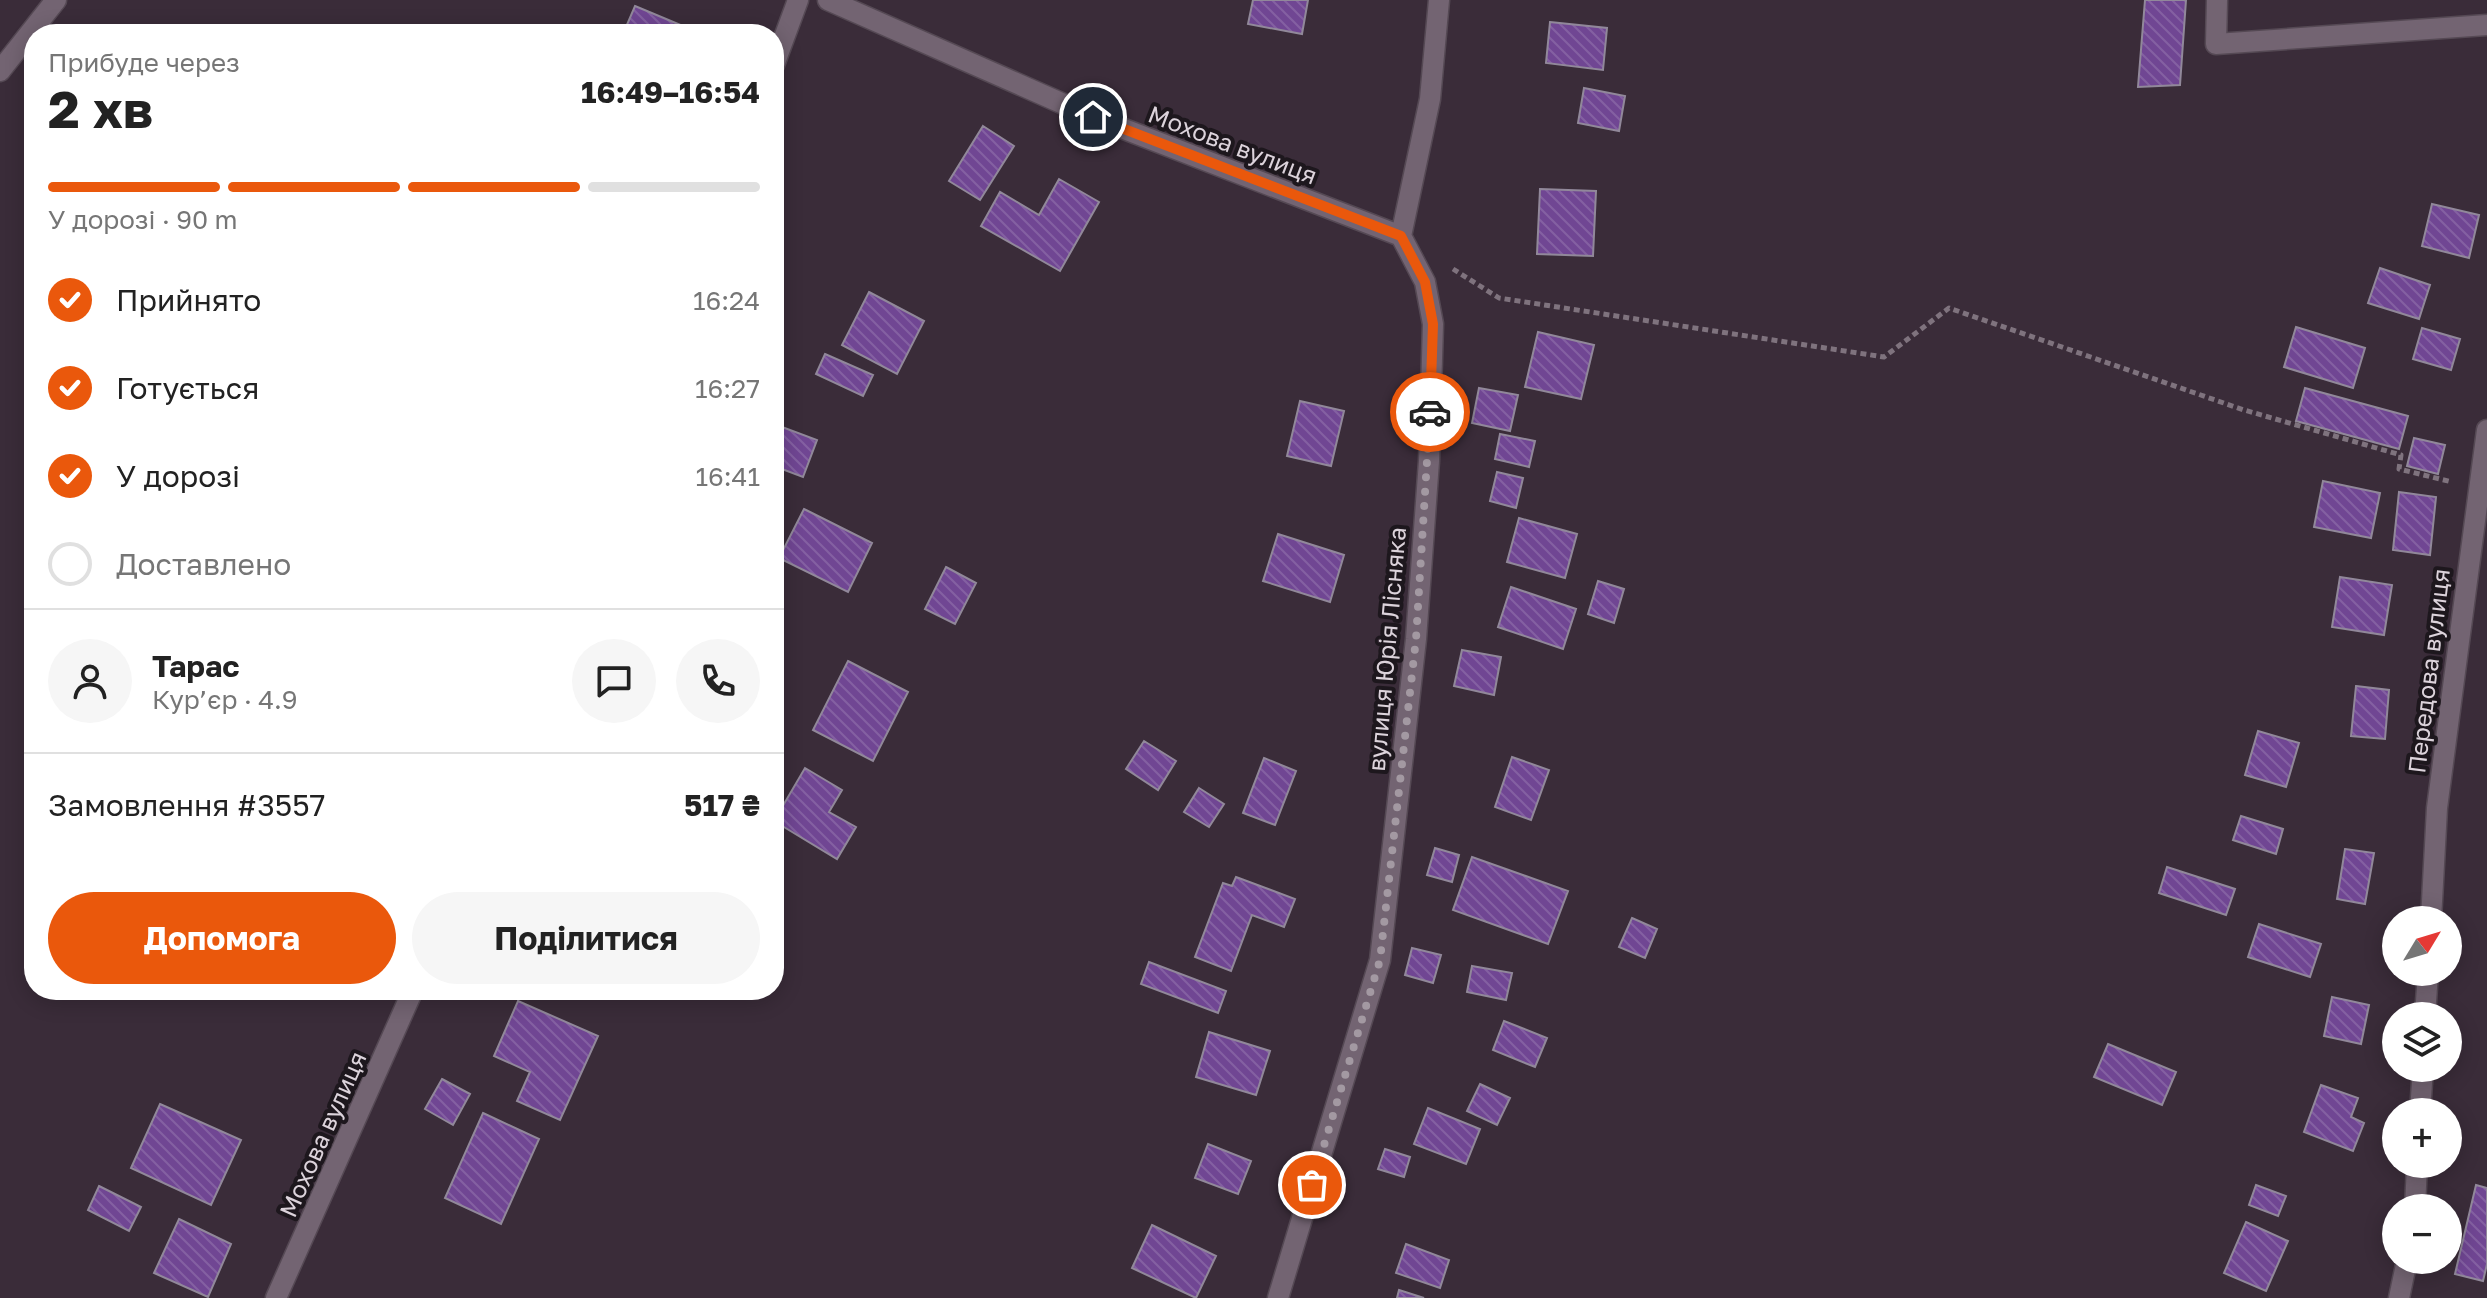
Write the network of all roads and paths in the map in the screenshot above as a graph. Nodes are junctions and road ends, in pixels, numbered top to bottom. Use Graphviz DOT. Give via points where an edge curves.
graph roads {
  1 [pos="56,0"];
  2 [pos="798,0"];
  3 [pos="828,0"];
  4 [pos="1439,0"];
  5 [pos="2217,0"];
  6 [pos="37,24"];
  7 [pos="2487,25"];
  8 [pos="784,38"];
  9 [pos="24,41"];
  10 [pos="0,71"];
  11 [pos="1401,236"];
  12 [pos="1450,267"];
  13 [pos="2487,428"];
  14 [pos="2478,489"];
  15 [pos="2432,906"];
  16 [pos="409,1000"];
  17 [pos="2404,1274"];
  18 [pos="276,1298"];
  19 [pos="1278,1298"];
  20 [pos="2399,1298"];
  1 -- 6 [label="street"];
  2 -- 8 [label="street"];
  3 -- 11 [label="street, Мохова вулиця" via="1093,117"];
  4 -- 11 [label="street" via="1430,99"];
  5 -- 7 [label="street" via="2216,44"];
  9 -- 10 [label="street"];
  11 -- 19 [label="street, вулиця Юрія Лісняка" via="1425,282 1433,324 1416,639 1380,960"];
  12 -- 14 [label="path" via="1499,298 1884,357 1949,308 2244,410 2401,455 2399,469"];
  13 -- 14 [label="street, Передова вулиця"];
  14 -- 15 [label="street, Передова вулиця" via="2437,808"];
  16 -- 18 [label="street, Мохова вулиця"];
  17 -- 20 [label="street"];
}
